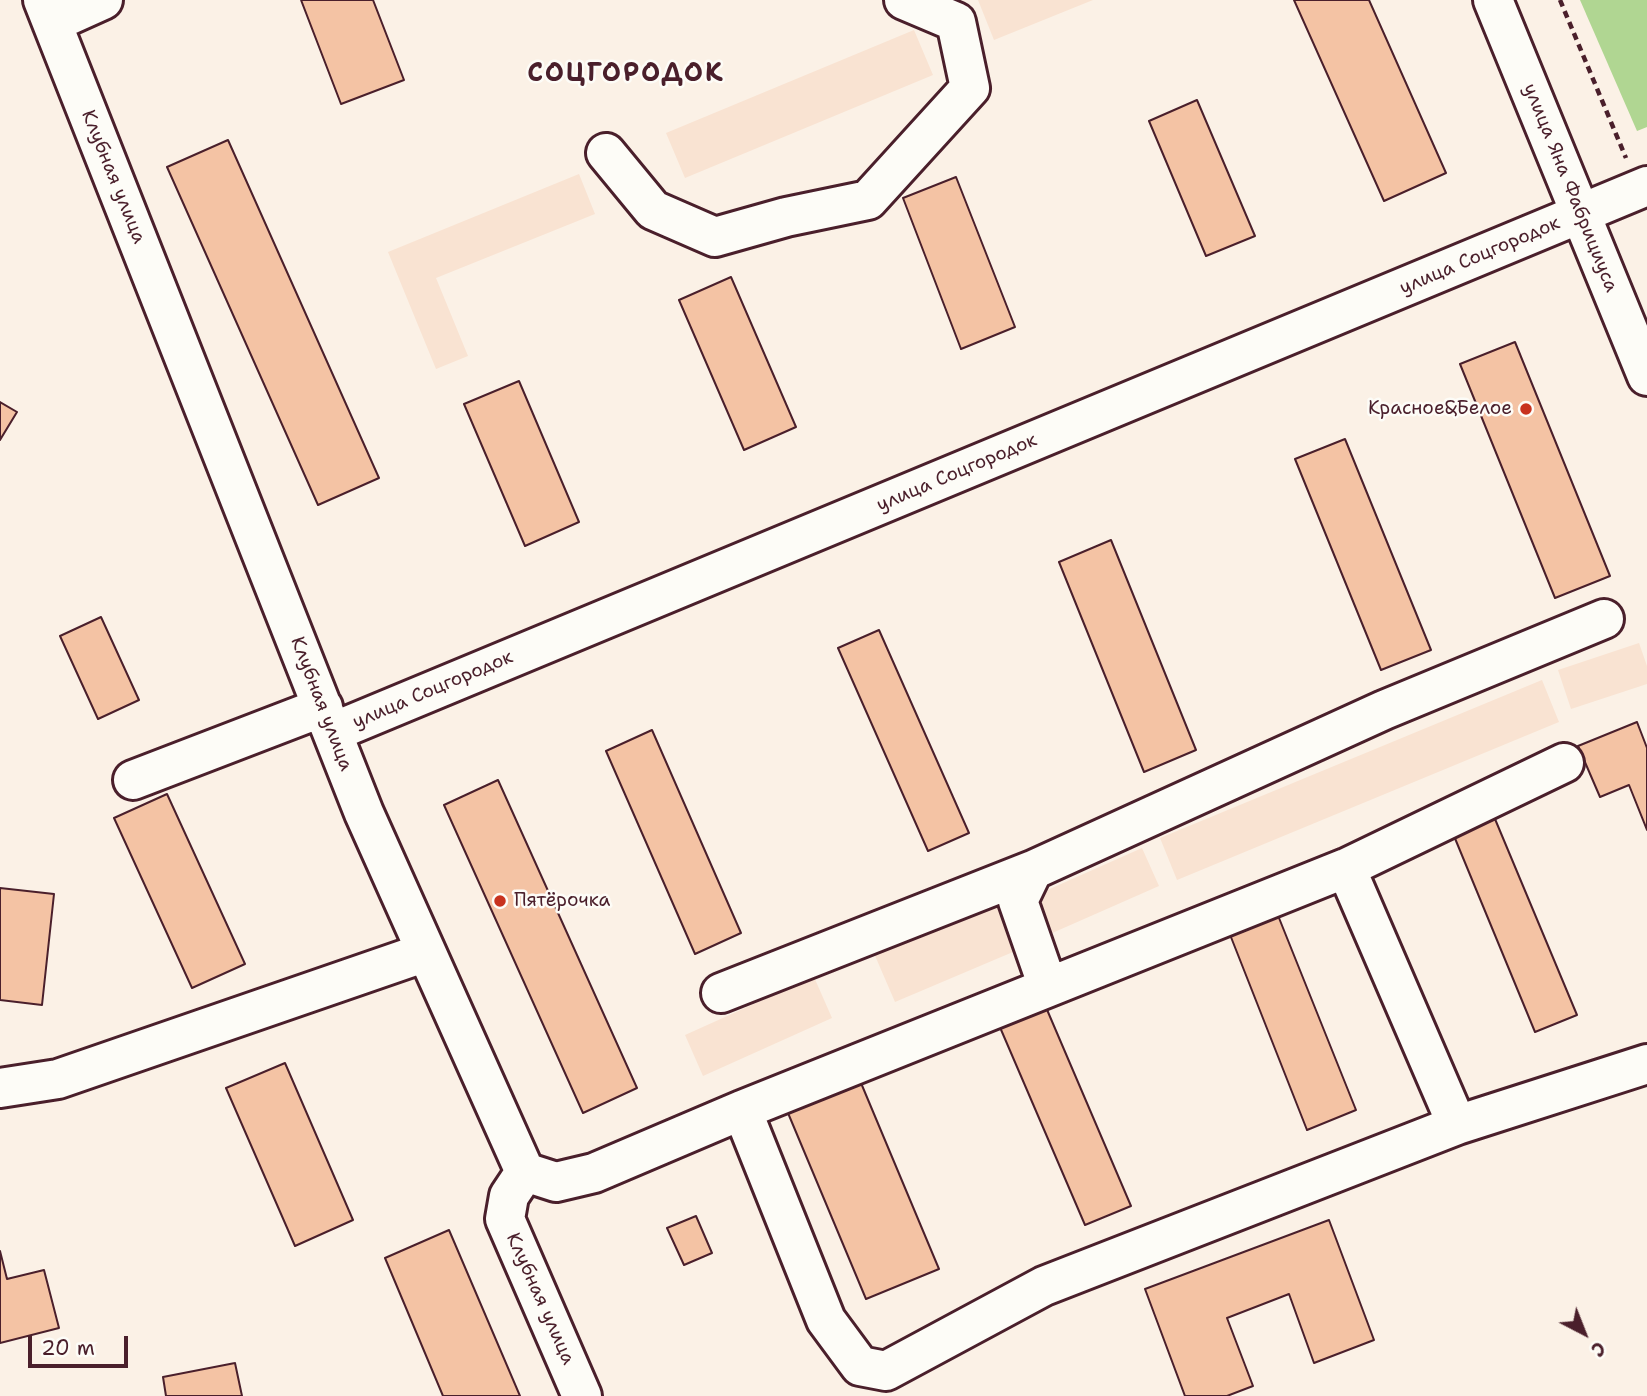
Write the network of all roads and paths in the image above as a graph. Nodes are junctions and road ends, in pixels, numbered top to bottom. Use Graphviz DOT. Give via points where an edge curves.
graph roads {
  1 [pos="103,0"];
  2 [pos="904,0"];
  3 [pos="1493,0"];
  4 [pos="1560,0"];
  5 [pos="48,12"];
  6 [pos="606,153"];
  7 [pos="1643,188"];
  8 [pos="1581,214"];
  9 [pos="1647,376"];
  10 [pos="1604,619"];
  11 [pos="328,719"];
  12 [pos="1564,763"];
  13 [pos="132,780"];
  14 [pos="1346,868"];
  15 [pos="1033,870"];
  16 [pos="426,952"];
  17 [pos="1048,988"];
  18 [pos="721,993"];
  19 [pos="1647,1064"];
  20 [pos="0,1088"];
  21 [pos="742,1110"];
  22 [pos="1457,1125"];
  23 [pos="525,1172"];
  24 [pos="883,1383"];
  25 [pos="582,1396"];
  1 -- 5 [label="street"];
  2 -- 6 [label="street" via="956,22 970,89 867,200 716,237 653,210"];
  3 -- 8 [label="street, улица Яна Фабрициуса"];
  4 -- 7 [label="path"];
  5 -- 11 [label="street, Клубная улица"];
  7 -- 8 [label="street, улица Соцгородок"];
  8 -- 9 [label="street, улица Яна Фабрициуса"];
  8 -- 11 [label="street, улица Соцгородок"];
  10 -- 15 [label="street" via="1384,710"];
  11 -- 13 [label="street, улица Соцгородок"];
  11 -- 16 [label="street, Клубная улица"];
  12 -- 14 [label="street"];
  14 -- 17 [label="street"];
  14 -- 22 [label="street"];
  15 -- 17 [label="street" via="1018,901"];
  15 -- 18 [label="street"];
  16 -- 20 [label="street" via="58,1079"];
  16 -- 23 [label="street, Клубная улица"];
  17 -- 21 [label="street"];
  19 -- 22 [label="street"];
  21 -- 23 [label="street" via="594,1172 556,1182"];
  21 -- 24 [label="street" via="826,1320 860,1366"];
  22 -- 24 [label="street" via="1044,1286"];
  23 -- 25 [label="street, Клубная улица" via="509,1196 505,1219"];
}
